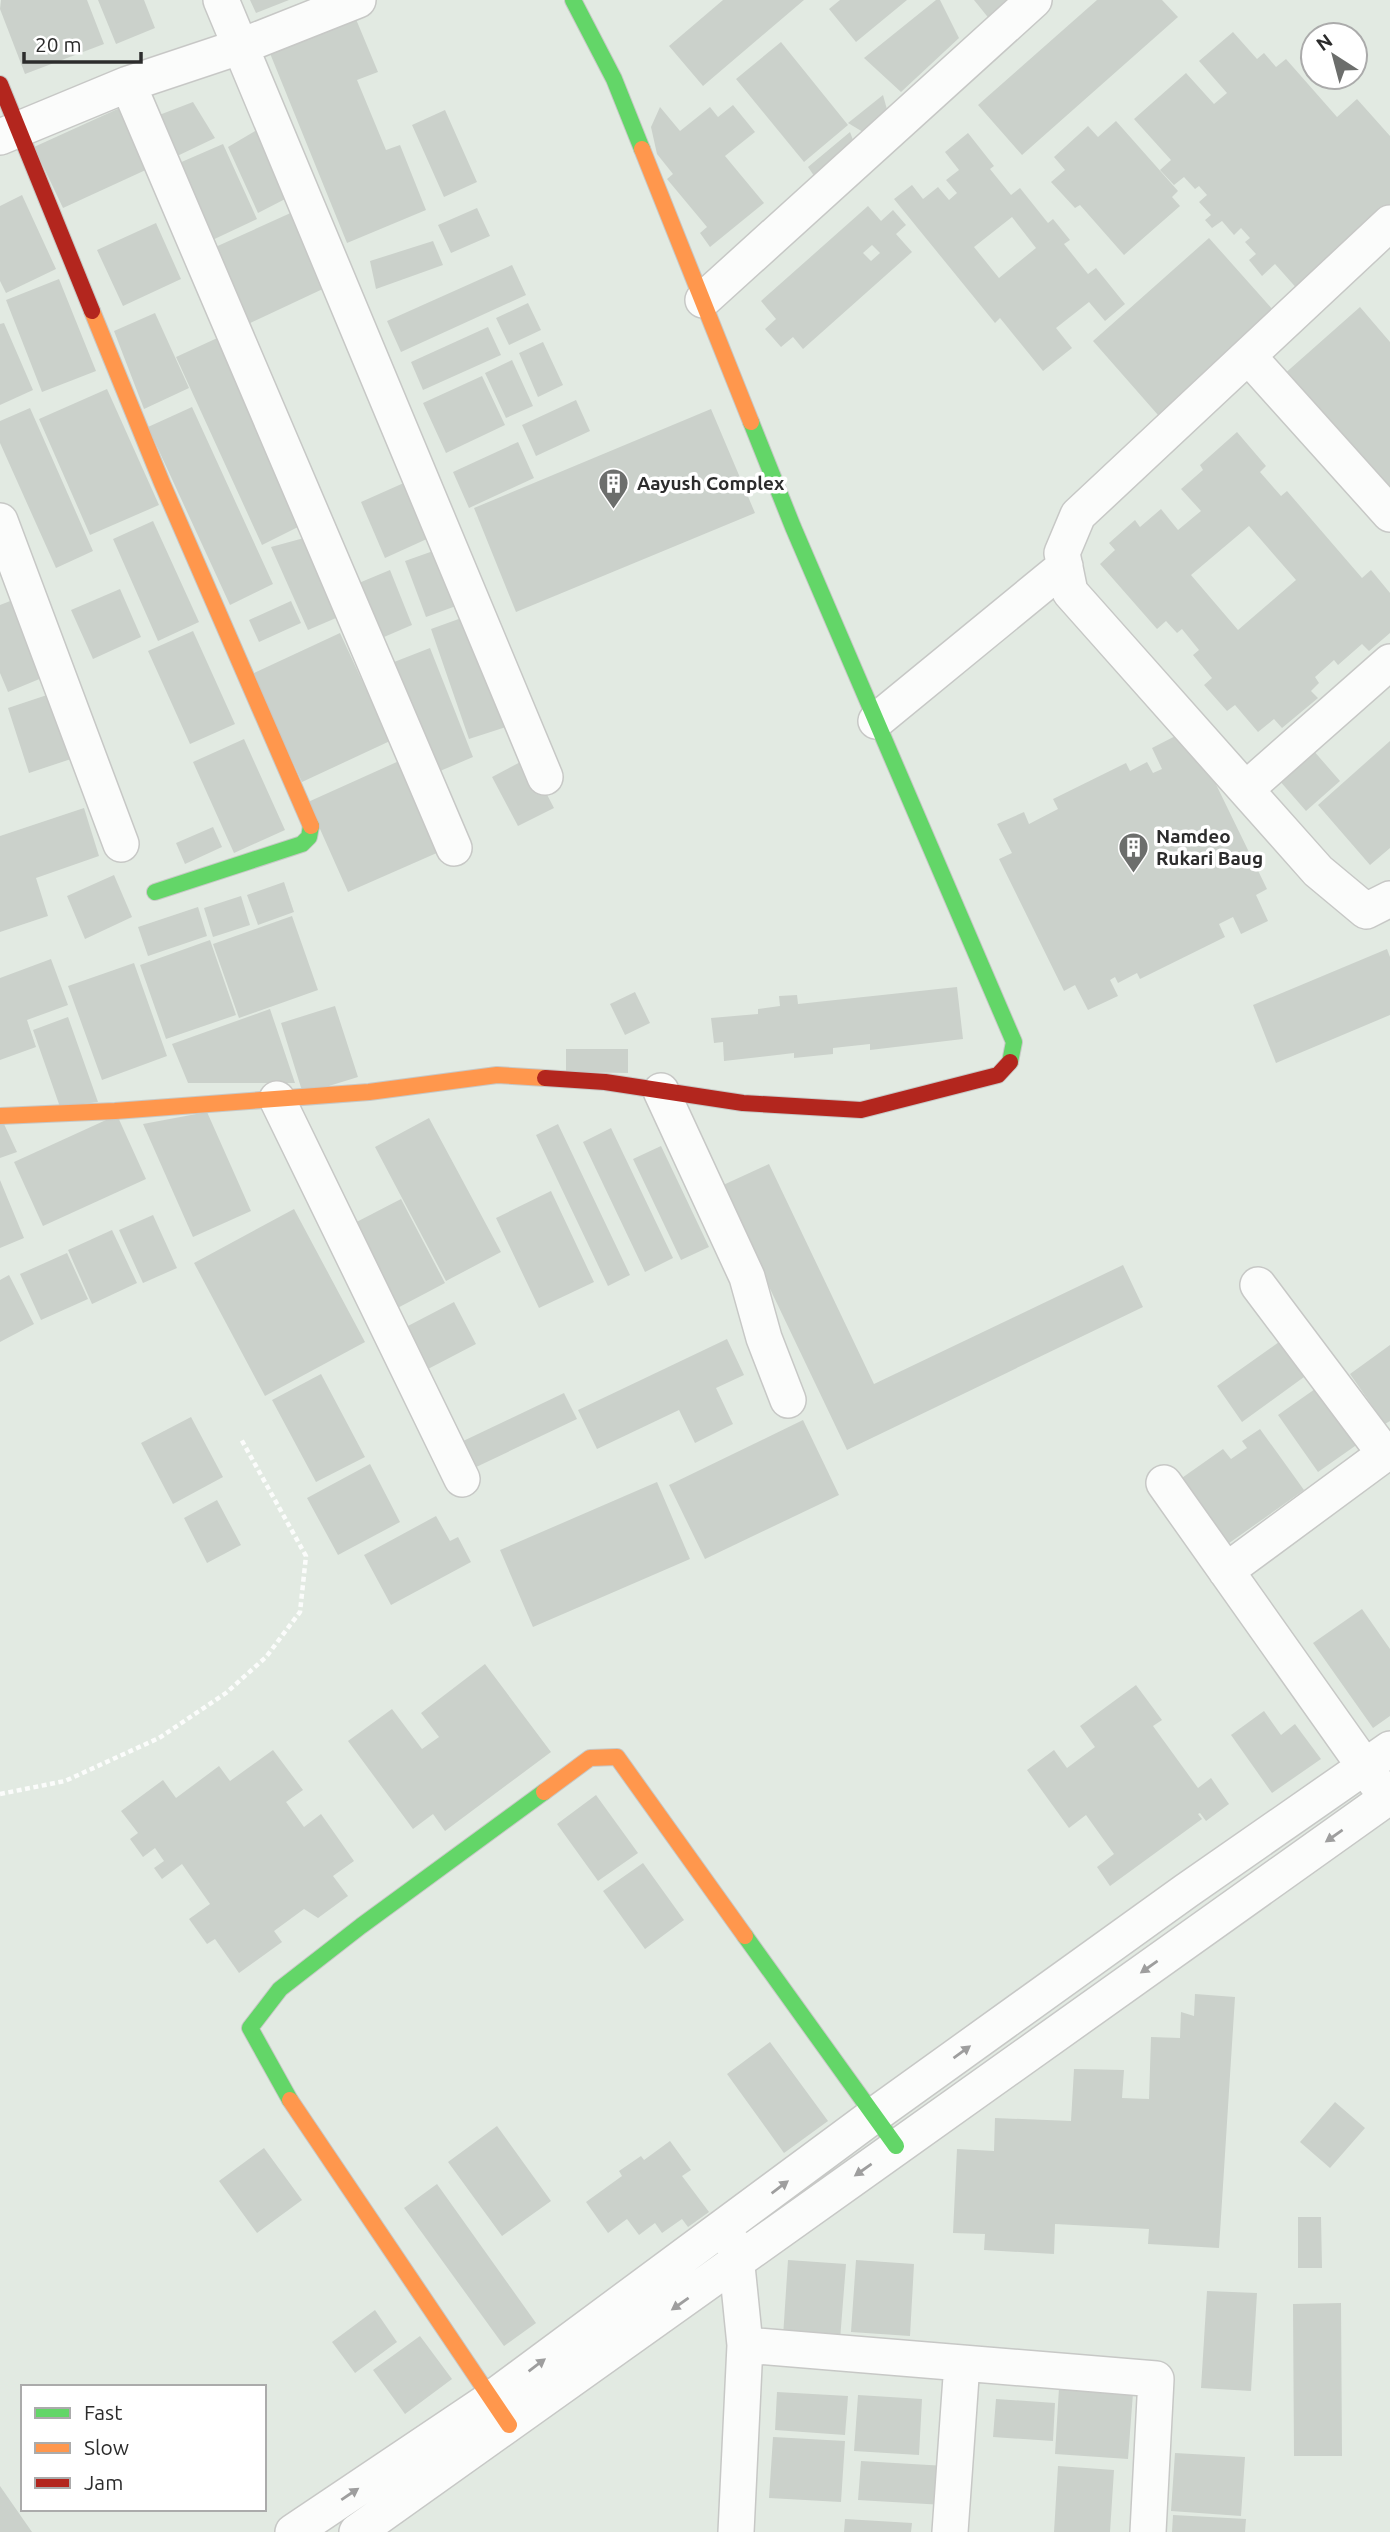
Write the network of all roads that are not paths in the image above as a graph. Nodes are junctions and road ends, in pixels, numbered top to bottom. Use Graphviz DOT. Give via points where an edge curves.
graph roads {
  1 [pos="221,0"];
  2 [pos="358,0"];
  3 [pos="573,0"];
  4 [pos="1034,0"];
  5 [pos="242,46"];
  6 [pos="0,83"];
  7 [pos="128,84"];
  8 [pos="9,134"];
  9 [pos="1390,223"];
  10 [pos="703,300"];
  11 [pos="1248,356"];
  12 [pos="1390,514"];
  13 [pos="0,521"];
  14 [pos="1065,566"];
  15 [pos="1390,662"];
  16 [pos="876,721"];
  17 [pos="545,777"];
  18 [pos="1246,789"];
  19 [pos="121,844"];
  20 [pos="454,848"];
  21 [pos="155,892"];
  22 [pos="1390,899"];
  23 [pos="661,1091"];
  24 [pos="277,1099"];
  25 [pos="0,1116"];
  26 [pos="1258,1285"];
  27 [pos="788,1400"];
  28 [pos="1387,1452"];
  29 [pos="462,1479"];
  30 [pos="1164,1483"];
  31 [pos="1226,1571"];
  32 [pos="1377,1758"];
  33 [pos="1388,1798"];
  34 [pos="873,2116"];
  35 [pos="896,2146"];
  36 [pos="733,2222"];
  37 [pos="737,2263"];
  38 [pos="745,2345"];
  39 [pos="962,2363"];
  40 [pos="500,2412"];
  41 [pos="293,2532"];
  42 [pos="357,2532"];
  43 [pos="736,2532"];
  44 [pos="950,2532"];
  45 [pos="1148,2532"];
  1 -- 5 [label="street"];
  2 -- 5 [label="street"];
  3 -- 10 [label="street" via="614,79"];
  4 -- 10 [label="street"];
  5 -- 7 [label="street"];
  5 -- 17 [label="street"];
  6 -- 8 [label="street"];
  7 -- 8 [label="street"];
  7 -- 20 [label="street"];
  8 -- 21 [label="street" via="311,827 302,844"];
  9 -- 11 [label="street"];
  10 -- 16 [label="street"];
  11 -- 12 [label="street"];
  11 -- 14 [label="street" via="1078,515 1062,553"];
  13 -- 19 [label="street"];
  14 -- 16 [label="street"];
  14 -- 18 [label="street" via="1070,592"];
  15 -- 18 [label="street"];
  16 -- 23 [label="street" via="1014,1042 1012,1061 998,1075 861,1110 743,1103"];
  18 -- 22 [label="street" via="1318,871 1366,911"];
  23 -- 24 [label="street" via="497,1075"];
  23 -- 27 [label="street" via="747,1277"];
  24 -- 25 [label="street"];
  24 -- 29 [label="street"];
  26 -- 28 [label="street"];
  28 -- 31 [label="street"];
  30 -- 31 [label="street"];
  31 -- 32 [label="street"];
  32 -- 33 [label="street"];
  34 -- 32 [label="street, one-way"];
  33 -- 35 [label="street, one-way"];
  34 -- 35 [label="street"];
  36 -- 34 [label="street, one-way"];
  34 -- 40 [label="street" via="617,1757 590,1758 280,1989 250,2028 292,2104"];
  35 -- 37 [label="street, one-way"];
  36 -- 37 [label="street"];
  40 -- 36 [label="street, one-way"];
  37 -- 38 [label="street"];
  37 -- 40 [label="street, one-way"];
  38 -- 39 [label="street"];
  38 -- 43 [label="street"];
  39 -- 44 [label="street"];
  39 -- 45 [label="street" via="1156,2379"];
  41 -- 40 [label="street, one-way"];
  40 -- 42 [label="street"];
}
